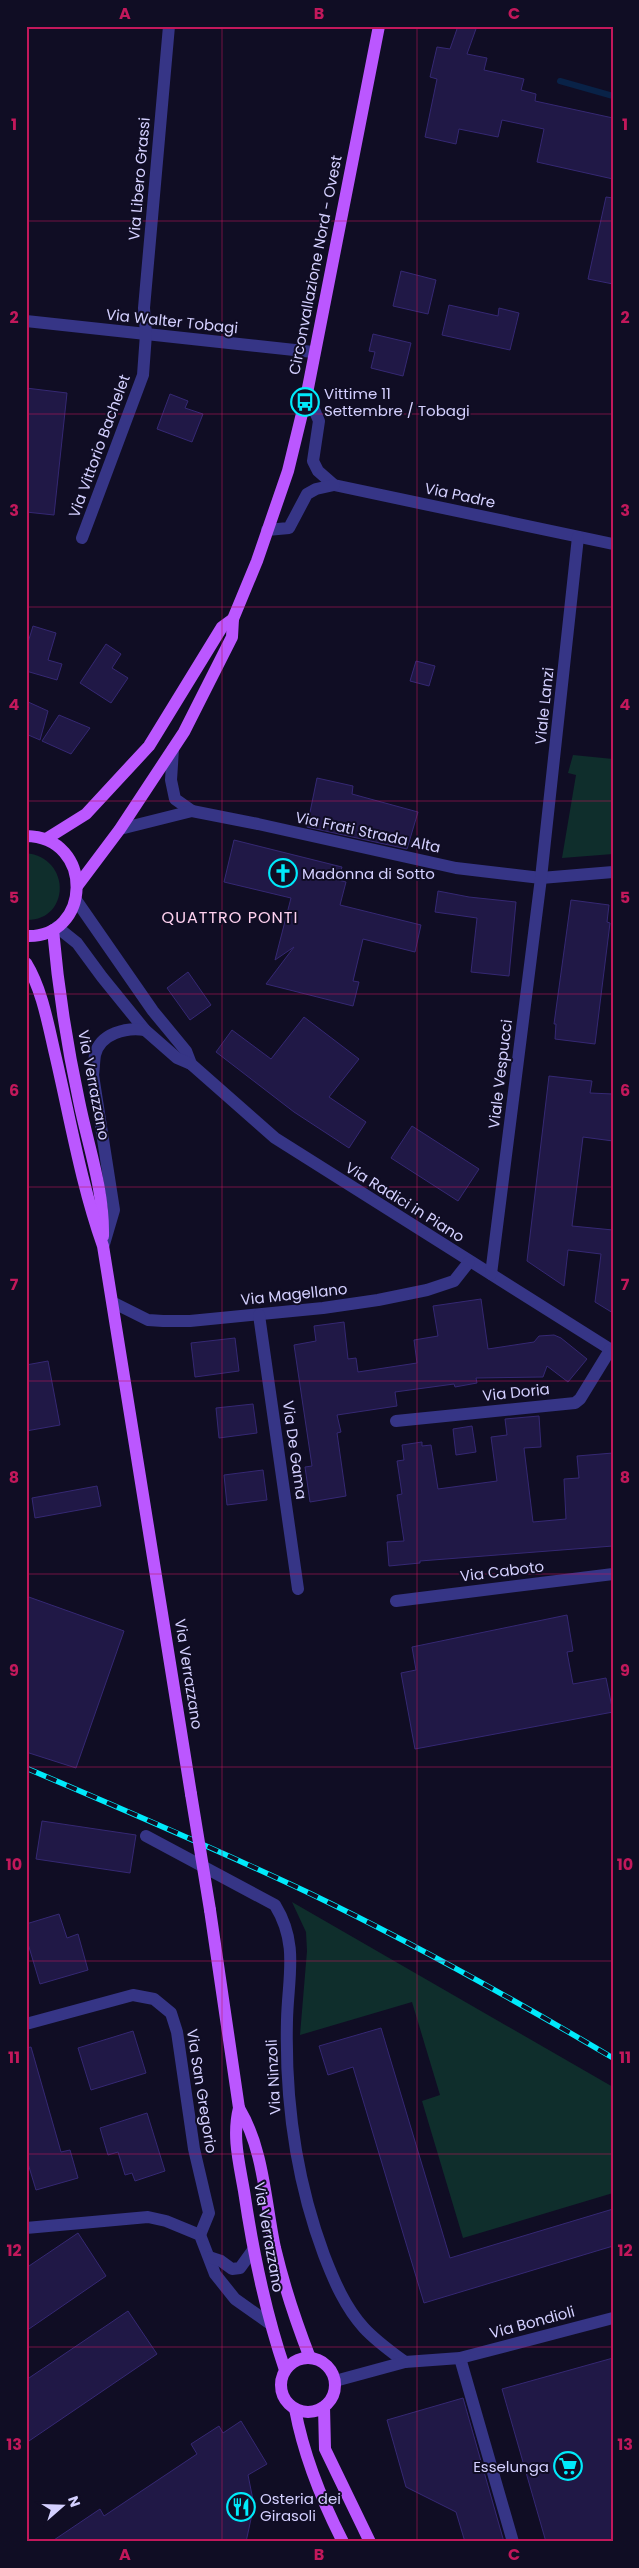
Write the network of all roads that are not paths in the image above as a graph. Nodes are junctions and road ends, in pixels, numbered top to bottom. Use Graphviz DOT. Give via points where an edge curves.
graph roads {
  1 [pos="169,26"];
  2 [pos="379,26"];
  3 [pos="26,321"];
  4 [pos="146,334"];
  5 [pos="313,352"];
  6 [pos="306,393"];
  7 [pos="334,485"];
  8 [pos="267,530"];
  9 [pos="578,537"];
  10 [pos="82,538"];
  11 [pos="613,544"];
  12 [pos="233,619"];
  13 [pos="173,748"];
  14 [pos="192,811"];
  15 [pos="120,829"];
  16 [pos="26,836"];
  17 [pos="46,839"];
  18 [pos="613,872"];
  19 [pos="542,878"];
  20 [pos="78,885"];
  21 [pos="76,900"];
  22 [pos="55,928"];
  23 [pos="26,936"];
  24 [pos="26,963"];
  25 [pos="145,1030"];
  26 [pos="191,1064"];
  27 [pos="103,1246"];
  28 [pos="468,1262"];
  29 [pos="491,1274"];
  30 [pos="114,1303"];
  31 [pos="259,1315"];
  32 [pos="612,1350"];
  33 [pos="396,1421"];
  34 [pos="613,1574"];
  35 [pos="298,1589"];
  36 [pos="396,1601"];
  37 [pos="146,1836"];
  38 [pos="26,2024"];
  39 [pos="239,2108"];
  40 [pos="26,2228"];
  41 [pos="200,2235"];
  42 [pos="253,2250"];
  43 [pos="209,2257"];
  44 [pos="613,2318"];
  45 [pos="269,2323"];
  46 [pos="310,2358"];
  47 [pos="460,2358"];
  48 [pos="405,2362"];
  49 [pos="285,2370"];
  50 [pos="335,2381"];
  51 [pos="324,2407"];
  52 [pos="295,2409"];
  53 [pos="343,2542"];
  54 [pos="370,2542"];
  55 [pos="513,2542"];
  1 -- 4 [label="street, Via Libero Grassi" via="144,308"];
  2 -- 5 [label="main road, Circonvallazione Nord - Ovest"];
  3 -- 4 [label="street, Via Walter Tobagi"];
  4 -- 5 [label="street, Via Walter Tobagi"];
  4 -- 10 [label="street, Via Vittorio Bachelet" via="143,375"];
  5 -- 6 [label="main road, Circonvallazione Nord - Ovest"];
  6 -- 7 [label="street" via="320,421 314,461 318,471"];
  6 -- 8 [label="main road, Circonvallazione Nord - Ovest" via="288,471"];
  7 -- 8 [label="street, Via Padre" via="307,494 289,528"];
  7 -- 9 [label="street, Via Padre"];
  8 -- 12 [label="main road, Circonvallazione Nord - Ovest"];
  9 -- 11 [label="street, Via Padre"];
  9 -- 19 [label="street, Viale Lanzi"];
  12 -- 13 [label="main road, Circonvallazione Nord - Ovest" via="232,636"];
  12 -- 17 [label="main road, Circonvallazione Nord - Ovest" via="222,627 149,746 86,814"];
  13 -- 14 [label="street" via="171,780 175,799"];
  13 -- 15 [label="main road, Circonvallazione Nord - Ovest"];
  14 -- 15 [label="street, Via Frati Strada Alta"];
  14 -- 19 [label="street, Via Frati Strada Alta" via="456,868"];
  15 -- 20 [label="main road, Circonvallazione Nord - Ovest"];
  16 -- 17 [label="main road"];
  17 -- 20 [label="main road" via="56,844 72,862"];
  18 -- 19 [label="street, Via Frati Strada Alta"];
  19 -- 29 [label="street, Viale Vespucci"];
  20 -- 21 [label="main road"];
  21 -- 22 [label="main road" via="69,915"];
  21 -- 26 [label="street, Via Radici in Piano" via="153,1012 186,1051"];
  22 -- 23 [label="main road"];
  22 -- 25 [label="street, Via Radici in Piano" via="77,943"];
  22 -- 27 [label="main road, Via Verrazzano" via="57,972 79,1101 103,1210"];
  24 -- 27 [label="main road, Via Verrazzano" via="33,974 49,1030 92,1214"];
  25 -- 26 [label="street, Via Radici in Piano" via="177,1058"];
  25 -- 27 [label="street, Via Verrazzano" via="130,1028 118,1031 95,1052 93,1075 114,1210"];
  26 -- 28 [label="street, Via Radici in Piano" via="275,1138"];
  27 -- 30 [label="main road, Via Verrazzano"];
  28 -- 29 [label="street, Via Radici in Piano"];
  28 -- 31 [label="street, Via Magellano" via="454,1281 427,1290 369,1302"];
  29 -- 32 [label="street, Via Radici in Piano"];
  30 -- 31 [label="street, Via Magellano" via="148,1320 190,1321"];
  30 -- 39 [label="main road, Via Verrazzano, bridge"];
  31 -- 35 [label="street, Via De Gama"];
  32 -- 33 [label="street, Via Doria" via="575,1403"];
  34 -- 36 [label="street, Via Caboto"];
  37 -- 48 [label="street, Via Ninzoli" via="275,1905 285,1921 291,1946 287,2020 292,2122 310,2218 333,2280 349,2308 380,2344"];
  38 -- 41 [label="street, Via San Gregorio" via="133,1994 154,1999 170,2013 177,2032 194,2149 208,2213"];
  39 -- 42 [label="main road, Via Verrazzano" via="234,2128"];
  39 -- 46 [label="main road, Via Verrazzano" via="250,2126 280,2268 293,2316"];
  40 -- 41 [label="street" via="148,2216"];
  41 -- 43 [label="street"];
  42 -- 43 [label="street" via="240,2268 232,2269"];
  42 -- 45 [label="main road, Via Verrazzano"];
  43 -- 45 [label="street" via="215,2274 235,2300"];
  44 -- 47 [label="street, Via Bondioli"];
  45 -- 49 [label="main road, Via Verrazzano"];
  46 -- 49 [label="main road" via="292,2363"];
  46 -- 50 [label="main road" via="324,2363"];
  47 -- 48 [label="street, Via Bondioli"];
  47 -- 55 [label="street"];
  48 -- 50 [label="street, Via Bondioli"];
  49 -- 52 [label="main road, Via Verrazzano" via="281,2391"];
  50 -- 51 [label="main road" via="333,2396"];
  51 -- 52 [label="main road" via="310,2412"];
  51 -- 54 [label="main road" via="325,2449"];
  52 -- 53 [label="main road, Via Verrazzano" via="310,2470"];
}
